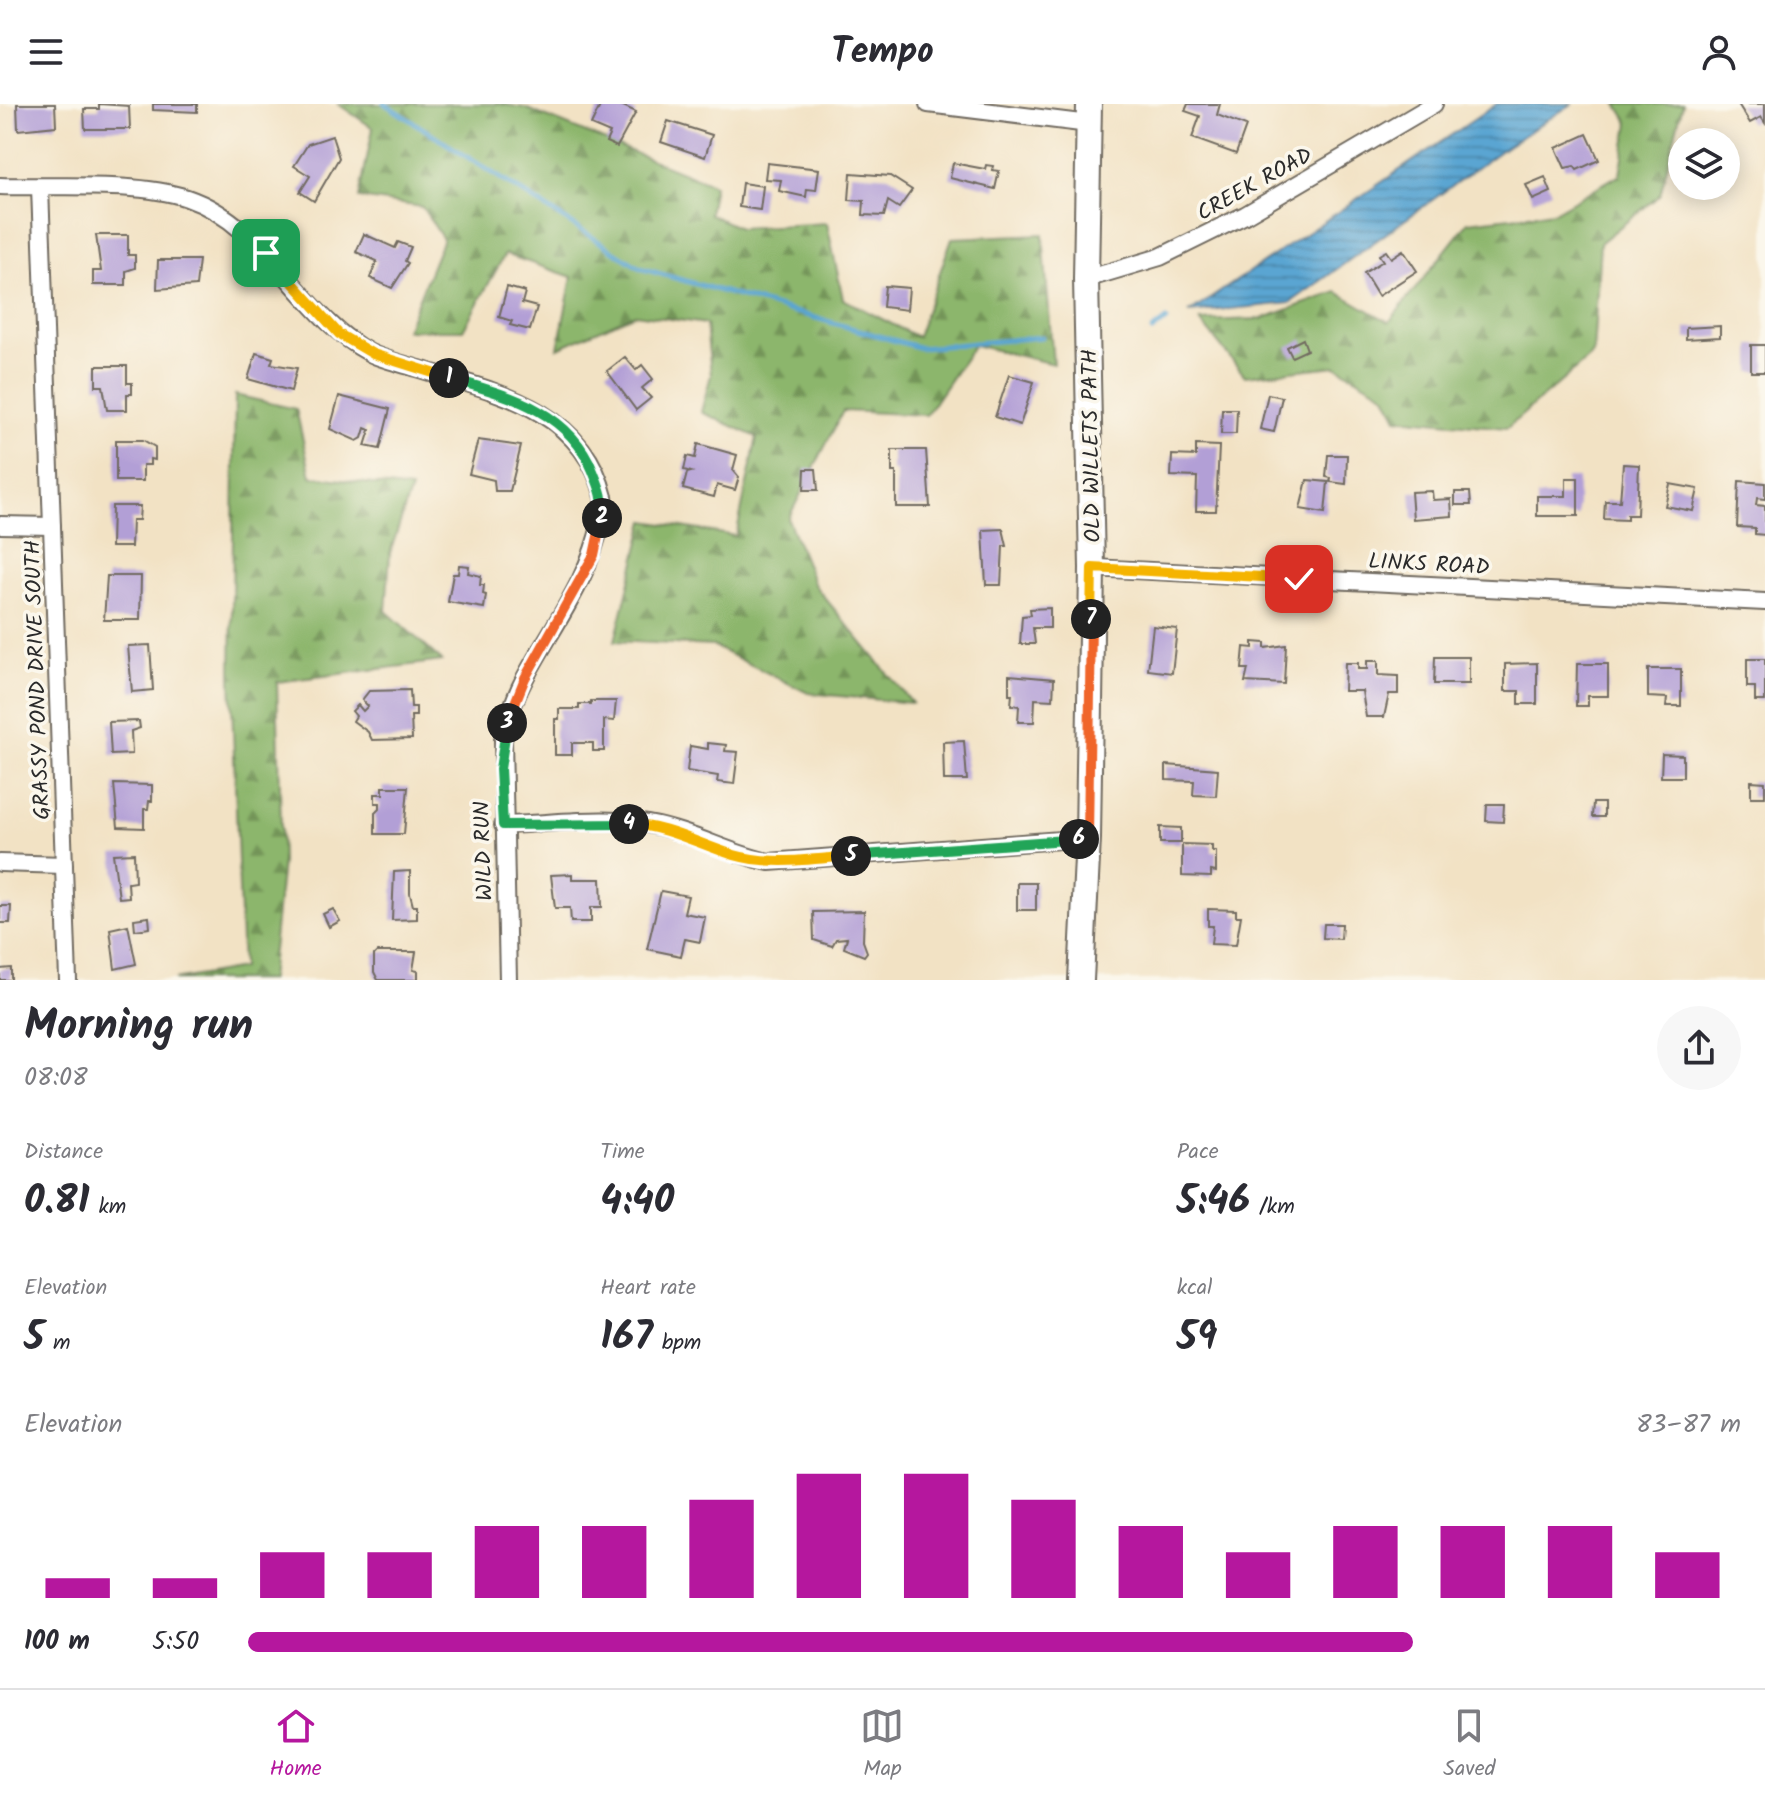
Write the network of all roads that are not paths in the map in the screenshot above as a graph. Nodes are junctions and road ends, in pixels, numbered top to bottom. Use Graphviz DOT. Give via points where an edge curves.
graph roads {
  1 [pos="928,104"];
  2 [pos="1434,104"];
  3 [pos="1089,114"];
  4 [pos="0,186"];
  5 [pos="40,187"];
  6 [pos="1086,279"];
  7 [pos="0,525"];
  8 [pos="52,526"];
  9 [pos="1092,568"];
  10 [pos="1765,602"];
  11 [pos="503,825"];
  12 [pos="1088,838"];
  13 [pos="0,863"];
  14 [pos="64,865"];
  15 [pos="68,980"];
  16 [pos="508,980"];
  17 [pos="1081,980"];
  1 -- 3 [label="street"];
  2 -- 6 [label="street, CREEK ROAD" via="1245,215 1160,257"];
  3 -- 6 [label="main road, OLD WILLETS PATH"];
  4 -- 5 [label="street, WILD RUN"];
  5 -- 8 [label="street, GRASSY POND DRIVE SOUTH"];
  5 -- 11 [label="street, WILD RUN" via="150,190 187,198 213,211 266,253 339,334 373,354 541,410 568,432 589,461 605,500 594,555 510,709 503,740"];
  6 -- 9 [label="main road, OLD WILLETS PATH"];
  7 -- 8 [label="street"];
  8 -- 14 [label="street, GRASSY POND DRIVE SOUTH"];
  9 -- 10 [label="street, LINKS ROAD"];
  9 -- 12 [label="main road, OLD WILLETS PATH"];
  11 -- 12 [label="street" via="658,826 769,862"];
  11 -- 16 [label="street, WILD RUN"];
  12 -- 17 [label="main road, OLD WILLETS PATH"];
  13 -- 14 [label="street"];
  14 -- 15 [label="street, GRASSY POND DRIVE SOUTH"];
}
